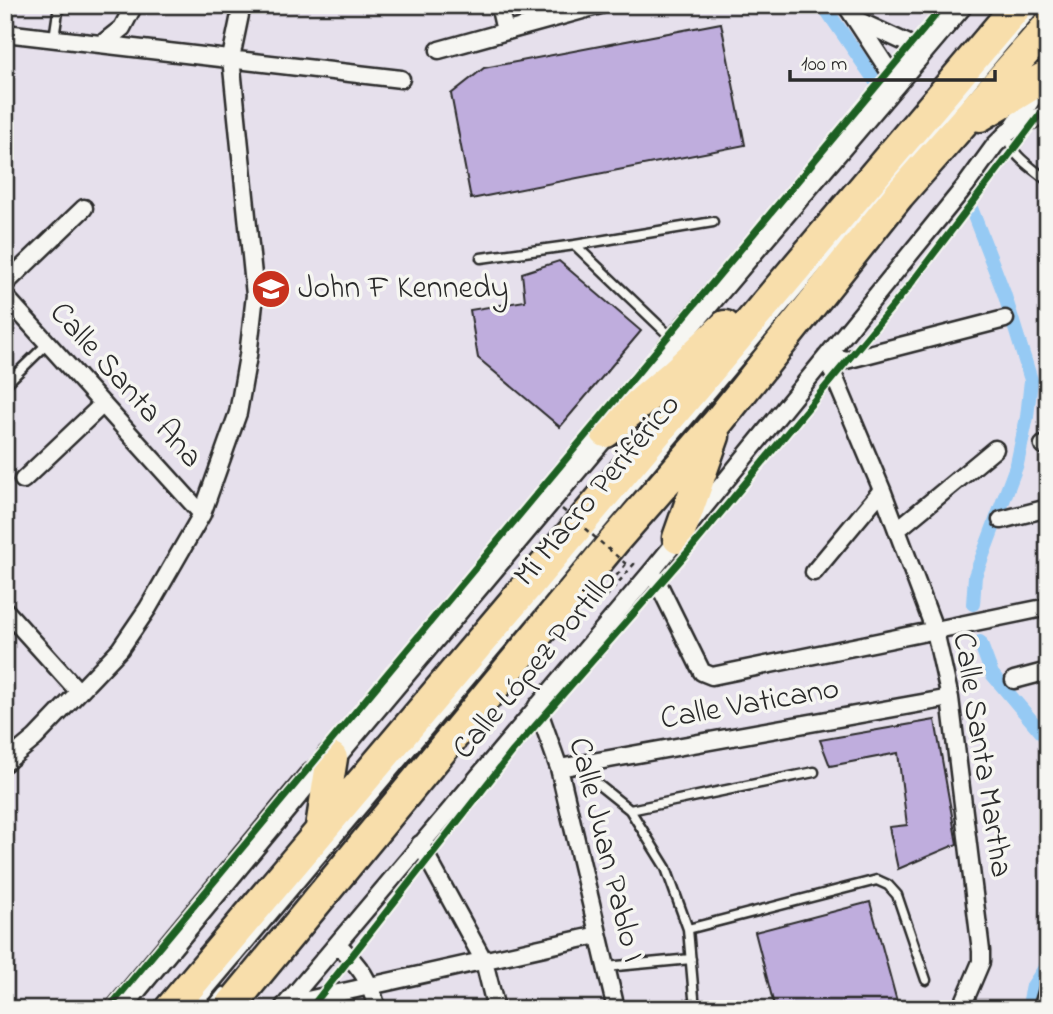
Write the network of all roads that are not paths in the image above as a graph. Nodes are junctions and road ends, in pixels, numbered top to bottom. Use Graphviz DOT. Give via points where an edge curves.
graph roads {
  1 [pos="59,5"];
  2 [pos="134,5"];
  3 [pos="242,5"];
  4 [pos="499,5"];
  5 [pos="846,5"];
  6 [pos="960,5"];
  7 [pos="991,5"];
  8 [pos="1017,5"];
  9 [pos="1038,5"];
  10 [pos="594,6"];
  11 [pos="857,20"];
  12 [pos="1048,26"];
  13 [pos="505,31"];
  14 [pos="5,33"];
  15 [pos="54,38"];
  16 [pos="103,43"];
  17 [pos="1017,46"];
  18 [pos="439,50"];
  19 [pos="922,50"];
  20 [pos="231,58"];
  21 [pos="401,79"];
  22 [pos="895,80"];
  23 [pos="1044,85"];
  24 [pos="1048,112"];
  25 [pos="959,128"];
  26 [pos="1008,132"];
  27 [pos="1048,181"];
  28 [pos="84,208"];
  29 [pos="713,222"];
  30 [pos="575,245"];
  31 [pos="481,258"];
  32 [pos="5,284"];
  33 [pos="5,296"];
  34 [pos="733,319"];
  35 [pos="1004,319"];
  36 [pos="783,324"];
  37 [pos="675,341"];
  38 [pos="48,343"];
  39 [pos="828,356"];
  40 [pos="5,385"];
  41 [pos="103,404"];
  42 [pos="718,422"];
  43 [pos="606,432"];
  44 [pos="995,449"];
  45 [pos="23,480"];
  46 [pos="882,490"];
  47 [pos="604,496"];
  48 [pos="1048,508"];
  49 [pos="202,514"];
  50 [pos="1001,520"];
  51 [pos="613,527"];
  52 [pos="897,530"];
  53 [pos="604,538"];
  54 [pos="678,538"];
  55 [pos="652,571"];
  56 [pos="814,572"];
  57 [pos="1048,607"];
  58 [pos="5,610"];
  59 [pos="935,631"];
  60 [pos="1048,671"];
  61 [pos="1013,680"];
  62 [pos="79,692"];
  63 [pos="950,698"];
  64 [pos="537,706"];
  65 [pos="332,758"];
  66 [pos="5,764"];
  67 [pos="578,765"];
  68 [pos="559,768"];
  69 [pos="814,772"];
  70 [pos="630,810"];
  71 [pos="321,828"];
  72 [pos="420,844"];
  73 [pos="688,929"];
  74 [pos="598,935"];
  75 [pos="338,944"];
  76 [pos="691,959"];
  77 [pos="484,961"];
  78 [pos="606,967"];
  79 [pos="926,980"];
  80 [pos="371,986"];
  81 [pos="1048,989"];
  82 [pos="227,998"];
  83 [pos="284,1007"];
  84 [pos="118,1009"];
  85 [pos="170,1009"];
  86 [pos="194,1009"];
  87 [pos="209,1009"];
  88 [pos="377,1009"];
  89 [pos="496,1009"];
  90 [pos="616,1009"];
  91 [pos="695,1009"];
  92 [pos="961,1009"];
  93 [pos="1042,1009"];
  1 -- 15 [label="lane"];
  2 -- 16 [label="street" via="122,27"];
  3 -- 20 [label="street"];
  4 -- 13 [label="street"];
  5 -- 11 [label="street"];
  6 -- 19 [label="street"];
  7 -- 34 [label="highway"];
  8 -- 47 [label="highway"];
  9 -- 86 [label="lane, Mi Macro Periférico"];
  10 -- 13 [label="street"];
  11 -- 19 [label="street"];
  11 -- 22 [label="street"];
  12 -- 25 [label="highway"];
  13 -- 18 [label="street"];
  14 -- 15 [label="street"];
  15 -- 16 [label="street"];
  16 -- 20 [label="street"];
  17 -- 36 [label="lane"];
  19 -- 22 [label="street"];
  20 -- 21 [label="street"];
  20 -- 49 [label="street" via="255,295 238,413"];
  22 -- 37 [label="street"];
  23 -- 25 [label="highway"];
  23 -- 26 [label="street, Calle López Portillo"];
  24 -- 26 [label="street"];
  25 -- 42 [label="highway" via="899,195"];
  26 -- 27 [label="lane" via="1013,150"];
  26 -- 39 [label="street, Calle López Portillo"];
  28 -- 32 [label="street"];
  29 -- 30 [label="lane"];
  30 -- 31 [label="lane"];
  30 -- 37 [label="lane"];
  33 -- 38 [label="street, Calle Santa Ana"];
  34 -- 43 [label="highway"];
  34 -- 47 [label="highway" via="617,465"];
  35 -- 39 [label="street" via="846,360"];
  37 -- 43 [label="street"];
  38 -- 40 [label="lane"];
  38 -- 41 [label="street, Calle Santa Ana"];
  39 -- 46 [label="street, Calle Santa Martha"];
  39 -- 54 [label="street, Calle López Portillo"];
  41 -- 45 [label="street"];
  41 -- 49 [label="street, Calle Santa Ana"];
  42 -- 54 [label="highway"];
  42 -- 82 [label="highway"];
  43 -- 65 [label="street"];
  44 -- 52 [label="street"];
  46 -- 52 [label="street, Calle Santa Martha"];
  46 -- 56 [label="street"];
  47 -- 71 [label="highway"];
  48 -- 50 [label="street"];
  49 -- 62 [label="street" via="120,649"];
  51 -- 53 [label="lane, Mi Macro Periférico"];
  52 -- 59 [label="street, Calle Santa Martha"];
  54 -- 55 [label="street, Calle López Portillo"];
  55 -- 59 [label="street" via="707,676"];
  55 -- 64 [label="street, Calle López Portillo"];
  57 -- 59 [label="street"];
  58 -- 62 [label="street"];
  59 -- 63 [label="street, Calle Santa Martha"];
  60 -- 61 [label="street"];
  62 -- 66 [label="street"];
  63 -- 67 [label="street, Calle Vaticano"];
  63 -- 92 [label="street, Calle Santa Martha" via="982,962"];
  64 -- 68 [label="street, Calle Juan Pablo I"];
  64 -- 72 [label="street, Calle López Portillo"];
  65 -- 71 [label="highway"];
  65 -- 84 [label="street" via="310,777"];
  67 -- 68 [label="street, Calle Vaticano"];
  67 -- 70 [label="lane"];
  68 -- 74 [label="street, Calle Juan Pablo I"];
  69 -- 70 [label="lane"];
  70 -- 73 [label="lane" via="666,868"];
  71 -- 85 [label="highway"];
  72 -- 75 [label="street, Calle López Portillo"];
  72 -- 77 [label="street"];
  73 -- 76 [label="lane"];
  73 -- 79 [label="lane" via="877,880 897,895"];
  74 -- 77 [label="street"];
  74 -- 78 [label="street, Calle Juan Pablo I"];
  75 -- 80 [label="street"];
  75 -- 83 [label="street, Calle López Portillo"];
  76 -- 78 [label="lane"];
  76 -- 91 [label="lane"];
  77 -- 80 [label="street"];
  77 -- 89 [label="street"];
  78 -- 90 [label="street, Calle Juan Pablo I"];
  80 -- 83 [label="street"];
  80 -- 88 [label="street"];
  81 -- 93 [label="street"];
  82 -- 87 [label="lane"];
}
